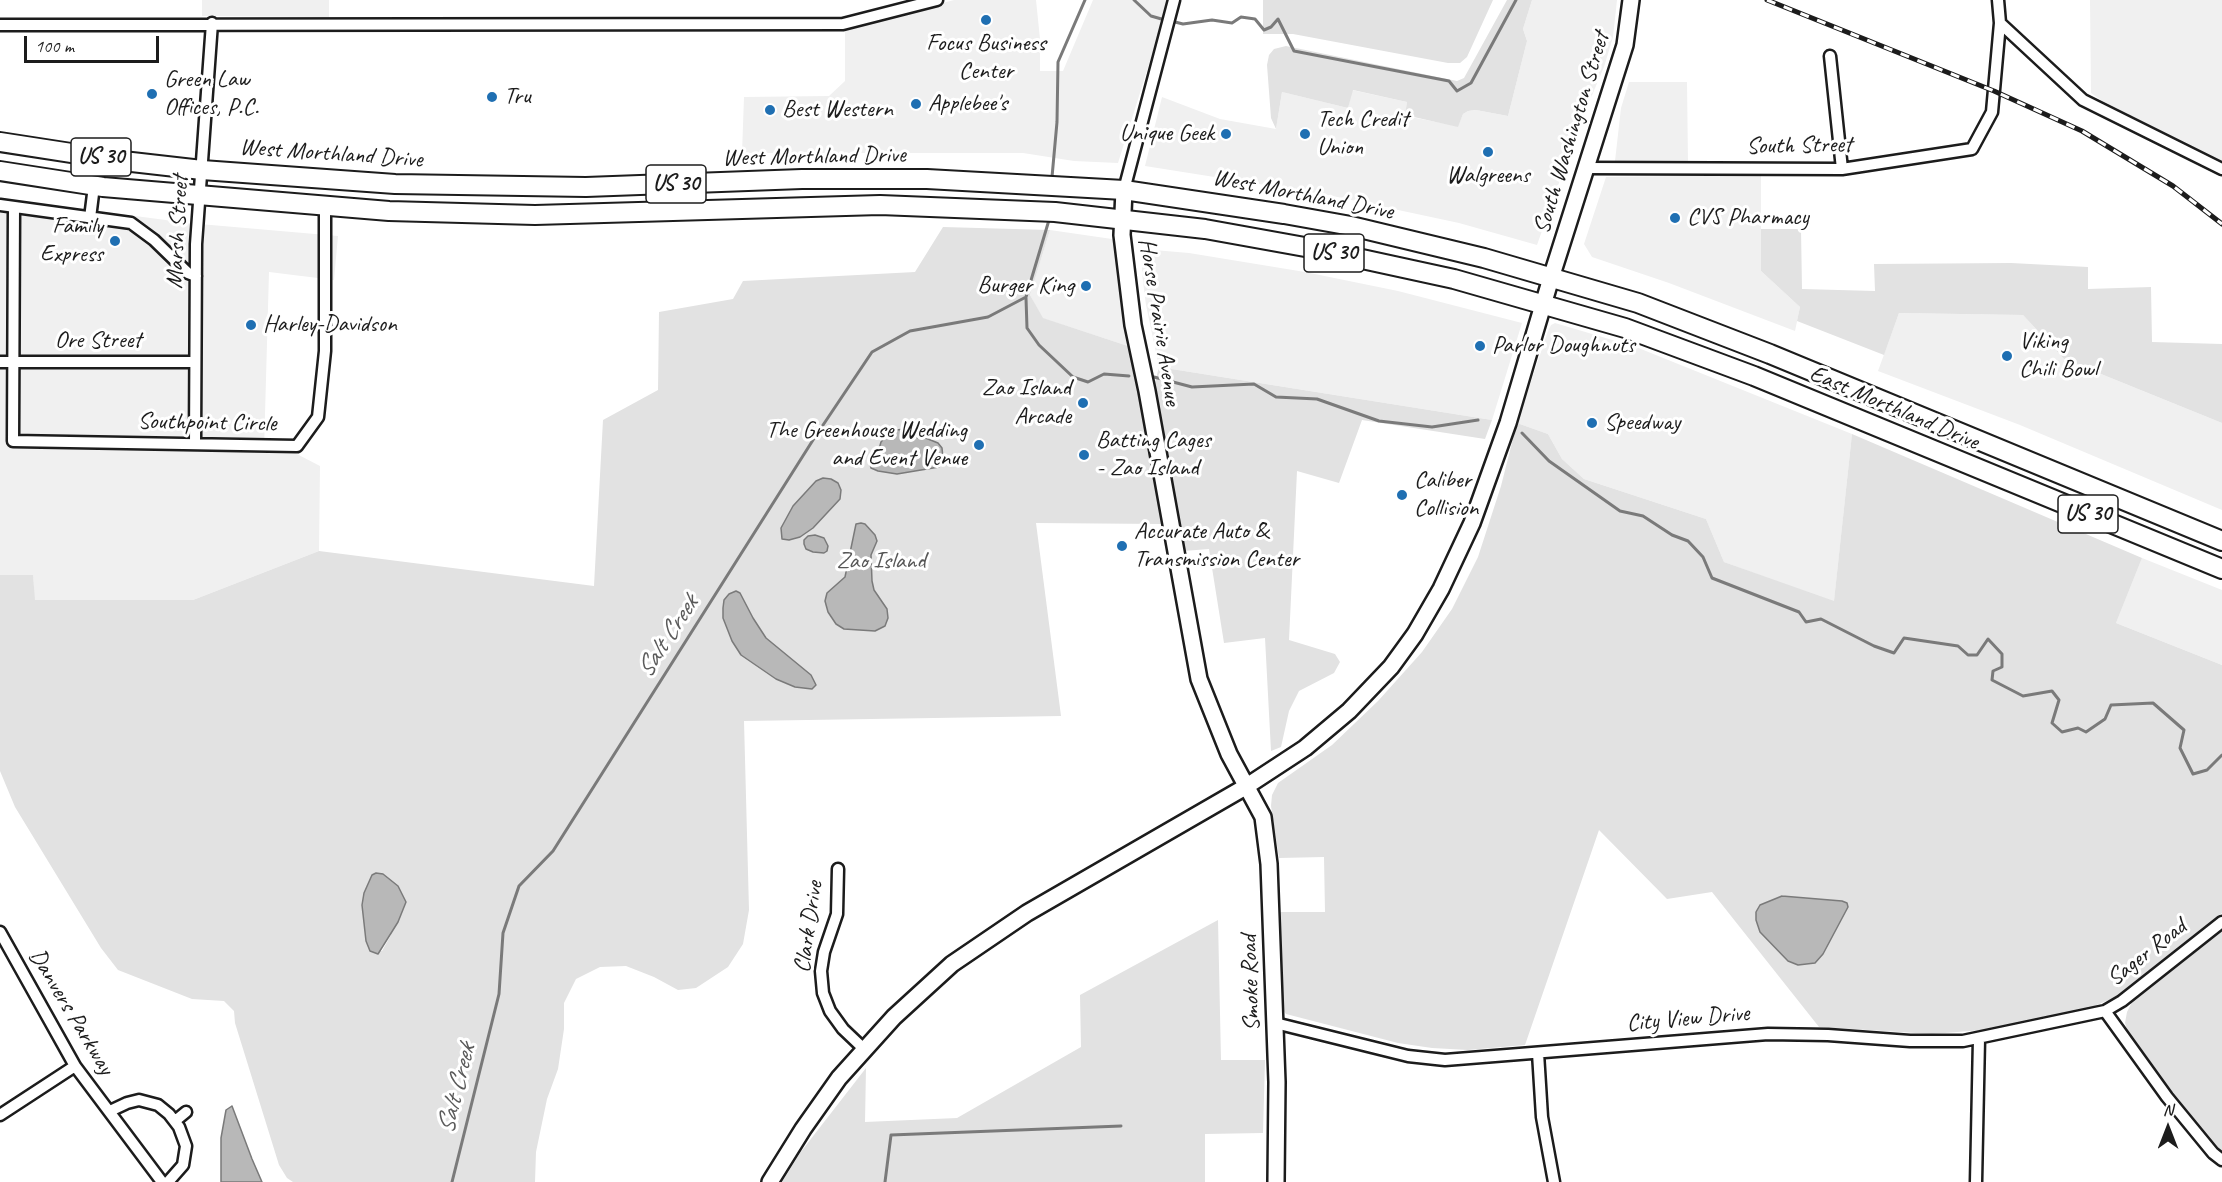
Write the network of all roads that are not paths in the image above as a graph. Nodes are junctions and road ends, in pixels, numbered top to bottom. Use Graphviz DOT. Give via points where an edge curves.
graph roads {
  1 [pos="937,0"];
  2 [pos="1174,0"];
  3 [pos="1631,0"];
  4 [pos="1998,0"];
  5 [pos="212,23"];
  6 [pos="2000,23"];
  7 [pos="0,25"];
  8 [pos="1830,56"];
  9 [pos="0,142"];
  10 [pos="1585,168"];
  11 [pos="1842,169"];
  12 [pos="2222,169"];
  13 [pos="201,170"];
  14 [pos="0,171"];
  15 [pos="94,186"];
  16 [pos="1124,190"];
  17 [pos="199,196"];
  18 [pos="0,205"];
  19 [pos="14,207"];
  20 [pos="325,207"];
  21 [pos="90,218"];
  22 [pos="1121,219"];
  23 [pos="196,276"];
  24 [pos="1551,278"];
  25 [pos="1543,304"];
  26 [pos="0,362"];
  27 [pos="14,362"];
  28 [pos="195,362"];
  29 [pos="195,444"];
  30 [pos="2222,541"];
  31 [pos="2222,569"];
  32 [pos="1247,786"];
  33 [pos="838,868"];
  34 [pos="2222,922"];
  35 [pos="0,932"];
  36 [pos="5,953"];
  37 [pos="2106,1011"];
  38 [pos="1275,1023"];
  39 [pos="1979,1039"];
  40 [pos="864,1049"];
  41 [pos="1538,1053"];
  42 [pos="75,1066"];
  43 [pos="110,1111"];
  44 [pos="186,1112"];
  45 [pos="0,1115"];
  46 [pos="175,1121"];
  47 [pos="2222,1160"];
  48 [pos="162,1182"];
  49 [pos="168,1182"];
  50 [pos="770,1182"];
  51 [pos="1276,1182"];
  52 [pos="1554,1182"];
  53 [pos="1976,1182"];
  1 -- 5 [label="street" via="843,24"];
  2 -- 16 [label="street, Horse Prairie Avenue"];
  3 -- 10 [label="main road, South Washington Street" via="1625,45"];
  4 -- 6 [label="street"];
  5 -- 7 [label="street"];
  5 -- 13 [label="street, Marsh Street"];
  6 -- 11 [label="street, South Street" via="1992,112 1972,149"];
  6 -- 12 [label="street" via="2083,100"];
  8 -- 11 [label="street"];
  9 -- 13 [label="highway, West Morthland Drive / US 30"];
  10 -- 11 [label="street, South Street"];
  10 -- 24 [label="main road, South Washington Street"];
  13 -- 16 [label="highway, West Morthland Drive / US 30" via="407,184 585,187 927,179"];
  13 -- 17 [label="street, Marsh Street"];
  14 -- 15 [label="highway, West Morthland Drive / US 30"];
  15 -- 17 [label="highway, West Morthland Drive / US 30"];
  15 -- 21 [label="street"];
  16 -- 22 [label="main road, Horse Prairie Avenue"];
  16 -- 24 [label="highway, West Morthland Drive / US 30" via="1351,226"];
  17 -- 20 [label="highway, West Morthland Drive / US 30"];
  17 -- 23 [label="street, Marsh Street"];
  18 -- 19 [label="street"];
  19 -- 21 [label="street"];
  19 -- 27 [label="street"];
  20 -- 22 [label="highway, West Morthland Drive / US 30" via="535,215 880,205 1055,212"];
  20 -- 29 [label="street, Southpoint Circle" via="325,351 318,417 297,446"];
  21 -- 23 [label="street" via="131,223"];
  22 -- 25 [label="highway, West Morthland Drive / US 30" via="1316,249 1454,279"];
  22 -- 32 [label="main road, Horse Prairie Avenue" via="1133,325 1199,679"];
  23 -- 28 [label="street, Marsh Street"];
  24 -- 25 [label="main road, South Washington Street"];
  24 -- 30 [label="highway, East Morthland Drive / US 30" via="1638,303 1712,331"];
  25 -- 31 [label="highway, East Morthland Drive / US 30" via="1625,328 1754,376"];
  25 -- 32 [label="main road, South Washington Street" via="1508,423 1472,523 1415,634 1391,667 1349,711 1305,748"];
  26 -- 27 [label="street, Ore Street"];
  27 -- 28 [label="street, Ore Street"];
  27 -- 29 [label="street, Southpoint Circle" via="13,441"];
  28 -- 29 [label="street, Marsh Street"];
  32 -- 38 [label="main road, Smoke Road" via="1263,817 1269,864"];
  32 -- 40 [label="main road, South Washington Street" via="979,943 894,1017"];
  33 -- 40 [label="street, Clark Drive" via="837,914 820,971 823,993 843,1029"];
  34 -- 37 [label="street, Sager Road"];
  35 -- 36 [label="street, Danvers Parkway"];
  36 -- 42 [label="street, Danvers Parkway"];
  37 -- 39 [label="street, City View Drive"];
  37 -- 47 [label="street, Sager Road" via="2167,1097"];
  38 -- 41 [label="street, City View Drive" via="1426,1059"];
  38 -- 51 [label="main road, Smoke Road"];
  39 -- 41 [label="street, City View Drive" via="1932,1042 1768,1034"];
  39 -- 53 [label="street"];
  40 -- 50 [label="main road, South Washington Street" via="839,1078"];
  41 -- 52 [label="street" via="1542,1117"];
  42 -- 43 [label="street, Danvers Parkway"];
  42 -- 45 [label="street"];
  43 -- 46 [label="street, Danvers Parkway" via="139,1100 158,1106"];
  43 -- 48 [label="street, Danvers Parkway"];
  44 -- 46 [label="street"];
  46 -- 49 [label="street" via="184,1136 186,1154 183,1165"];
}
